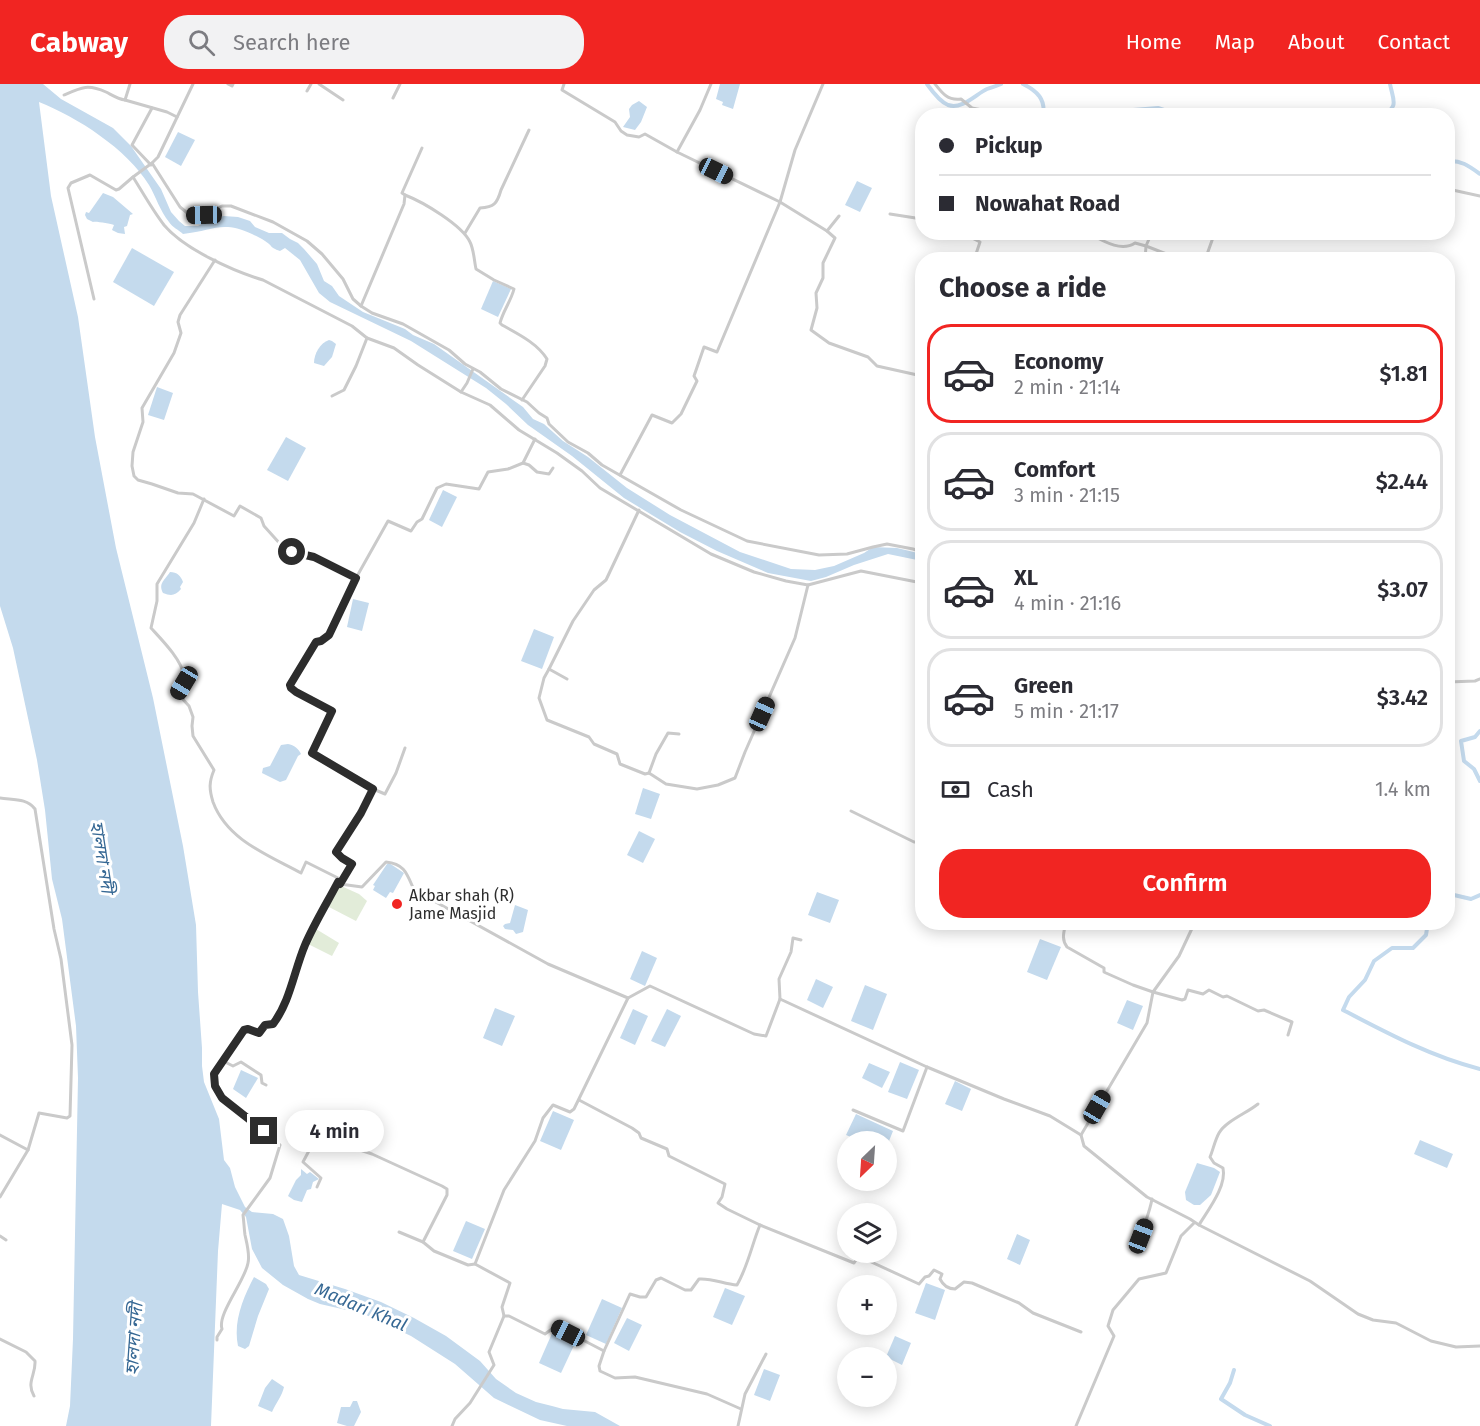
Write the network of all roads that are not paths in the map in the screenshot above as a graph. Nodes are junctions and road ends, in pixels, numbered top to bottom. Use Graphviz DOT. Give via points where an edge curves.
graph roads {
  1 [pos="130,84"];
  2 [pos="193,84"];
  3 [pos="228,84"];
  4 [pos="233,84"];
  5 [pos="311,84"];
  6 [pos="320,84"];
  7 [pos="400,84"];
  8 [pos="564,84"];
  9 [pos="711,84"];
  10 [pos="823,84"];
  11 [pos="935,84"];
  12 [pos="307,92"];
  13 [pos="64,95"];
  14 [pos="393,98"];
  15 [pos="125,100"];
  16 [pos="343,100"];
  17 [pos="152,108"];
  18 [pos="972,108"];
  19 [pos="177,117"];
  20 [pos="529,130"];
  21 [pos="422,148"];
  22 [pos="677,152"];
  23 [pos="150,165"];
  24 [pos="133,177"];
  25 [pos="1455,191"];
  26 [pos="405,195"];
  27 [pos="1480,196"];
  28 [pos="780,202"];
  29 [pos="890,214"];
  30 [pos="839,216"];
  31 [pos="915,218"];
  32 [pos="826,231"];
  33 [pos="465,233"];
  34 [pos="976,240"];
  35 [pos="1104,240"];
  36 [pos="1149,240"];
  37 [pos="1146,246"];
  38 [pos="977,252"];
  39 [pos="1146,252"];
  40 [pos="1159,252"];
  41 [pos="215,260"];
  42 [pos="94,299"];
  43 [pos="361,306"];
  44 [pos="367,338"];
  45 [pos="473,369"];
  46 [pos="915,374"];
  47 [pos="461,392"];
  48 [pos="332,396"];
  49 [pos="522,400"];
  50 [pos="535,440"];
  51 [pos="523,463"];
  52 [pos="552,468"];
  53 [pos="620,475"];
  54 [pos="204,499"];
  55 [pos="639,510"];
  56 [pos="915,550"];
  57 [pos="356,578"];
  58 [pos="915,582"];
  59 [pos="808,585"];
  60 [pos="549,669"];
  61 [pos="567,679"];
  62 [pos="1480,679"];
  63 [pos="1455,682"];
  64 [pos="679,734"];
  65 [pos="405,748"];
  66 [pos="649,773"];
  67 [pos="373,789"];
  68 [pos="0,798"];
  69 [pos="851,812"];
  70 [pos="915,842"];
  71 [pos="341,882"];
  72 [pos="1064,930"];
  73 [pos="1191,930"];
  74 [pos="801,940"];
  75 [pos="1154,992"];
  76 [pos="628,998"];
  77 [pos="780,999"];
  78 [pos="1288,1035"];
  79 [pos="223,1061"];
  80 [pos="927,1067"];
  81 [pos="266,1085"];
  82 [pos="579,1100"];
  83 [pos="1258,1104"];
  84 [pos="853,1110"];
  85 [pos="0,1135"];
  86 [pos="1081,1135"];
  87 [pos="28,1150"];
  88 [pos="317,1187"];
  89 [pos="0,1197"];
  90 [pos="1152,1199"];
  91 [pos="1194,1223"];
  92 [pos="760,1225"];
  93 [pos="1199,1225"];
  94 [pos="399,1232"];
  95 [pos="0,1236"];
  96 [pos="6,1240"];
  97 [pos="423,1242"];
  98 [pos="1138,1252"];
  99 [pos="475,1264"];
  100 [pos="504,1316"];
  101 [pos="1081,1332"];
  102 [pos="0,1339"];
  103 [pos="217,1340"];
  104 [pos="1480,1346"];
  105 [pos="604,1351"];
  106 [pos="766,1354"];
  107 [pos="34,1396"];
  108 [pos="741,1409"];
  109 [pos="452,1426"];
  110 [pos="738,1426"];
  111 [pos="1076,1426"];
  1 -- 15 [label="street"];
  2 -- 19 [label="street"];
  3 -- 4 [label="street"];
  5 -- 12 [label="street"];
  6 -- 16 [label="street"];
  7 -- 14 [label="street"];
  8 -- 22 [label="street" via="562,90 615,122 627,135 645,134"];
  9 -- 22 [label="street"];
  10 -- 28 [label="street" via="795,150"];
  11 -- 18 [label="street" via="945,96 961,99"];
  13 -- 15 [label="street" via="90,86"];
  15 -- 17 [label="street"];
  17 -- 19 [label="street"];
  17 -- 23 [label="street" via="132,145"];
  19 -- 23 [label="street" via="158,157"];
  20 -- 33 [label="street" via="498,199 489,207 480,208"];
  21 -- 26 [label="street" via="402,192"];
  22 -- 28 [label="street"];
  23 -- 24 [label="street"];
  23 -- 43 [label="street" via="191,216 231,206 273,222 307,241 343,279"];
  24 -- 41 [label="street" via="165,226 191,248"];
  24 -- 42 [label="street" via="116,190 90,175 68,188"];
  25 -- 27 [label="street"];
  26 -- 33 [label="street" via="419,200"];
  26 -- 43 [label="street"];
  28 -- 32 [label="street"];
  28 -- 53 [label="street" via="717,352 704,347 694,376 697,381 681,414 672,423 652,415"];
  29 -- 31 [label="street"];
  30 -- 32 [label="street"];
  32 -- 46 [label="street" via="835,238 823,263 811,330 829,343 868,357 877,366"];
  33 -- 49 [label="street" via="476,269 514,289 500,323 528,340 548,359"];
  34 -- 38 [label="street" via="980,242"];
  35 -- 37 [label="street" via="1128,248 1135,243"];
  36 -- 37 [label="street"];
  37 -- 39 [label="street"];
  37 -- 40 [label="street"];
  41 -- 44 [label="street" via="335,316"];
  41 -- 54 [label="street" via="178,319 181,333 145,400 142,426 131,459 138,480"];
  43 -- 45 [label="street" via="404,324"];
  44 -- 47 [label="street" via="394,348"];
  44 -- 48 [label="street" via="344,390"];
  45 -- 47 [label="street"];
  45 -- 49 [label="street"];
  47 -- 50 [label="street" via="490,405"];
  49 -- 53 [label="street" via="568,442"];
  50 -- 51 [label="street"];
  50 -- 55 [label="street" via="558,453 600,488"];
  51 -- 52 [label="street" via="537,472 549,474"];
  51 -- 57 [label="street" via="488,472 479,489 446,484 437,488 422,519 411,531 388,521"];
  53 -- 56 [label="street" via="747,541 819,555 847,554 887,544"];
  54 -- 57 [label="street" via="234,516 240,506 261,518 282,546"];
  54 -- 71 [label="street" via="194,524 157,584 151,628 173,653 184,675 178,694 189,706 193,736 214,770 209,788 225,824 258,850 301,873 306,862"];
  55 -- 59 [label="street" via="711,554 776,578"];
  55 -- 60 [label="street" via="606,580 594,590 573,621"];
  57 -- 67 [label="street" via="329,635 316,642 290,685 332,711 312,753"];
  58 -- 59 [label="street" via="861,571"];
  59 -- 66 [label="street" via="795,638 735,778 697,789 666,784"];
  60 -- 61 [label="street"];
  60 -- 66 [label="street" via="539,698 547,720 590,737 594,744 617,754 620,764"];
  62 -- 63 [label="street"];
  64 -- 66 [label="street" via="668,733"];
  65 -- 67 [label="street" via="385,794"];
  67 -- 71 [label="street" via="336,852 352,864"];
  68 -- 87 [label="street" via="22,800 35,809 72,1045 70,1116 39,1113"];
  69 -- 70 [label="street"];
  71 -- 76 [label="street" via="362,887 386,862 395,863 405,869 414,890 548,964"];
  71 -- 79 [label="street" via="305,945 276,1021 265,1025 259,1033 245,1030"];
  72 -- 75 [label="street" via="1067,947 1104,968 1106,974"];
  73 -- 75 [label="street"];
  74 -- 77 [label="street" via="792,938 791,952 779,979"];
  75 -- 78 [label="street" via="1182,1000 1188,990 1203,994 1209,990 1292,1022"];
  75 -- 86 [label="street" via="1147,1023"];
  76 -- 77 [label="street" via="650,986 766,1036"];
  76 -- 82 [label="street"];
  77 -- 80 [label="street"];
  79 -- 81 [label="street" via="233,1066 241,1062 247,1065 261,1075"];
  79 -- 103 [label="street" via="214,1074 222,1098 280,1145 270,1178 243,1215 249,1264 223,1316"];
  80 -- 84 [label="street" via="903,1131"];
  80 -- 86 [label="street" via="1050,1116"];
  82 -- 92 [label="street" via="637,1131 641,1138 667,1149 669,1156 725,1184 718,1203"];
  82 -- 99 [label="street" via="570,1112 553,1105 543,1118 535,1141 504,1190"];
  83 -- 93 [label="street" via="1219,1133 1210,1157 1223,1168 1222,1183"];
  85 -- 87 [label="street"];
  86 -- 90 [label="street" via="1084,1146"];
  87 -- 89 [label="street"];
  88 -- 97 [label="street" via="321,1178 303,1162 312,1145 320,1140 372,1154 442,1186 447,1195"];
  90 -- 91 [label="street"];
  90 -- 98 [label="street"];
  91 -- 93 [label="street"];
  91 -- 111 [label="street" via="1181,1236 1167,1273 1139,1279 1113,1310 1108,1326 1114,1336"];
  92 -- 101 [label="street" via="854,1263 858,1257 867,1260 919,1284 934,1270 942,1274 940,1279 947,1287 955,1289 964,1282 972,1283"];
  92 -- 105 [label="street" via="737,1285 699,1279 691,1290 685,1290 661,1278 656,1280 646,1297 630,1294"];
  93 -- 104 [label="street" via="1310,1281 1358,1314 1396,1323 1431,1341 1456,1347"];
  94 -- 97 [label="street"];
  95 -- 96 [label="street"];
  97 -- 99 [label="street" via="434,1251 468,1265"];
  99 -- 100 [label="street" via="510,1283 502,1307"];
  100 -- 105 [label="street" via="545,1334 556,1326"];
  100 -- 109 [label="street" via="489,1352 494,1365"];
  102 -- 107 [label="street" via="35,1361 30,1383"];
  105 -- 108 [label="street" via="600,1371 615,1378 635,1377 707,1394"];
  106 -- 108 [label="street"];
  108 -- 110 [label="street"];
}
